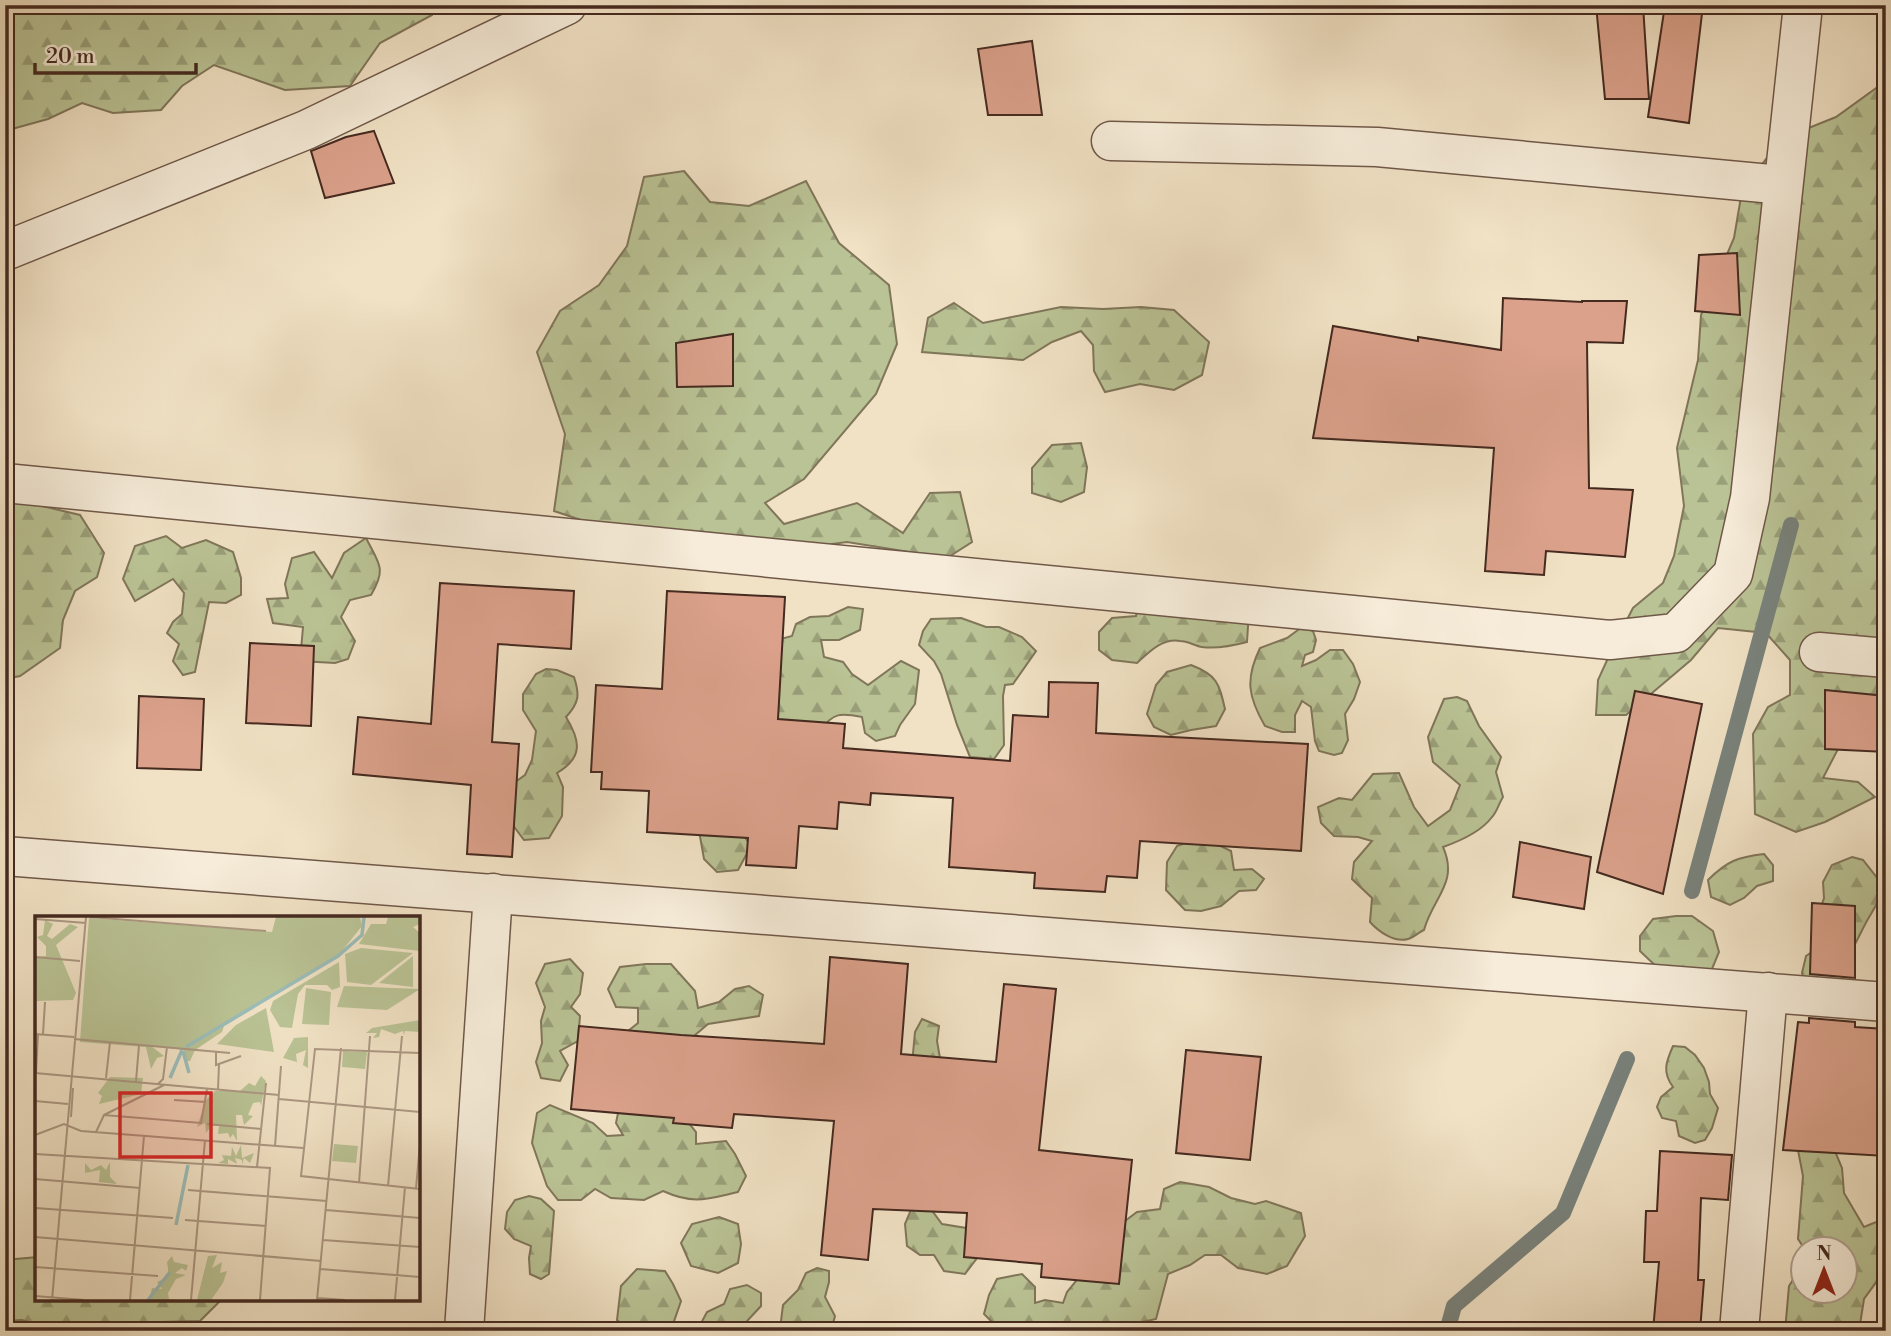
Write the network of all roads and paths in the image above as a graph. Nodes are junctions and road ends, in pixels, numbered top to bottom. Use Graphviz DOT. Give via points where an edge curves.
graph roads {
  1 [pos="567,5"];
  2 [pos="1803,5"];
  3 [pos="1111,141"];
  4 [pos="1783,186"];
  5 [pos="5,251"];
  6 [pos="5,483"];
  7 [pos="1819,652"];
  8 [pos="1886,658"];
  9 [pos="5,856"];
  10 [pos="494,893"];
  11 [pos="1768,992"];
  12 [pos="1886,1002"];
  13 [pos="464,1331"];
  14 [pos="1739,1331"];
  1 -- 5 [label="street" via="306,130"];
  2 -- 4 [label="street"];
  3 -- 4 [label="street" via="1377,147"];
  4 -- 6 [label="street" via="1750,498 1733,574 1676,632 1610,640"];
  7 -- 8 [label="street"];
  9 -- 10 [label="street"];
  10 -- 11 [label="street"];
  10 -- 13 [label="street"];
  11 -- 12 [label="street"];
  11 -- 14 [label="street"];
}
